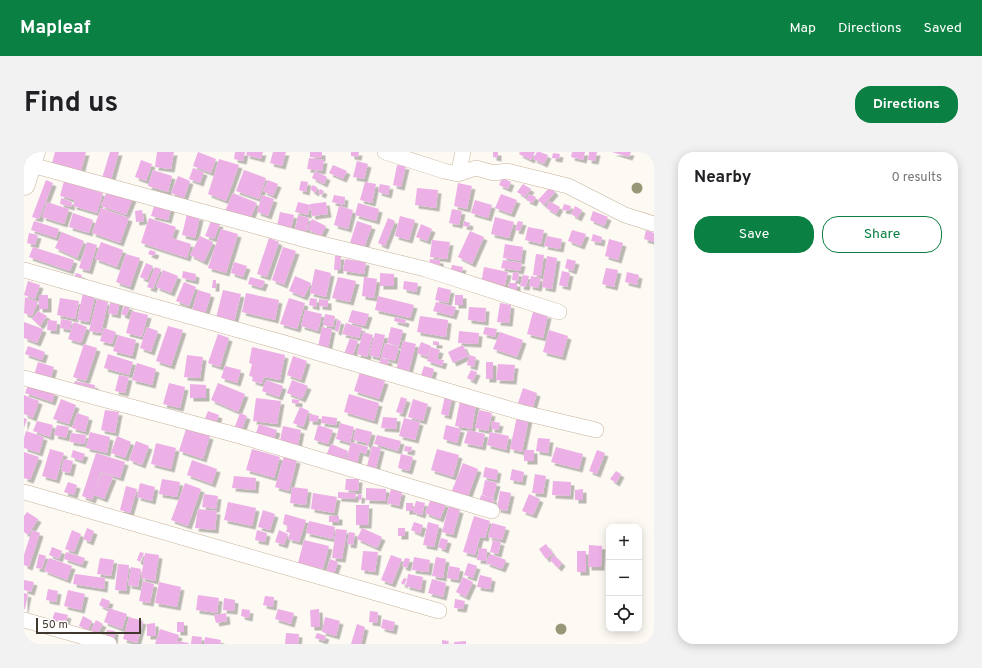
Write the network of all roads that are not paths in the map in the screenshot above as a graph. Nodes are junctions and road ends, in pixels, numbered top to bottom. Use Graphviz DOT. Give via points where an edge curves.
graph roads {
  1 [pos="385,152"];
  2 [pos="463,152"];
  3 [pos="28,166"];
  4 [pos="458,174"];
  5 [pos="654,224"];
  6 [pos="24,270"];
  7 [pos="559,312"];
  8 [pos="24,378"];
  9 [pos="596,430"];
  10 [pos="24,492"];
  11 [pos="492,511"];
  12 [pos="439,611"];
  13 [pos="24,620"];
  14 [pos="109,644"];
  1 -- 4 [label="street"];
  2 -- 4 [label="street"];
  3 -- 7 [label="street" via="426,269"];
  4 -- 5 [label="street" via="476,168 494,173 507,171 568,186 625,215"];
  6 -- 9 [label="street" via="520,412"];
  8 -- 11 [label="street" via="240,436"];
  10 -- 12 [label="street"];
  13 -- 14 [label="street"];
}
